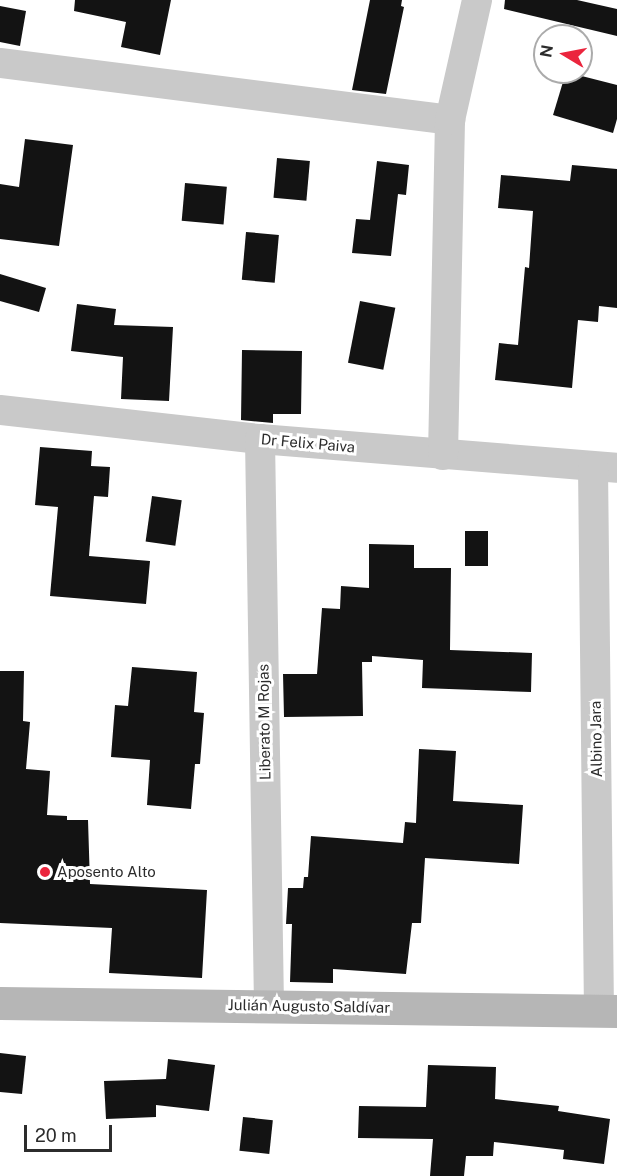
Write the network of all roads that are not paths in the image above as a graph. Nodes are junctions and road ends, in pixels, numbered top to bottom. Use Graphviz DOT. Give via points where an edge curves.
graph roads {
  1 [pos="477,0"];
  2 [pos="0,63"];
  3 [pos="450,120"];
  4 [pos="0,410"];
  5 [pos="260,439"];
  6 [pos="443,455"];
  7 [pos="605,467"];
  8 [pos="0,1003"];
  9 [pos="269,1005"];
  10 [pos="608,1011"];
  1 -- 3 [label="street"];
  2 -- 3 [label="street"];
  3 -- 6 [label="street"];
  4 -- 5 [label="street, Dr Felix Paiva"];
  5 -- 6 [label="street, Dr Felix Paiva"];
  5 -- 9 [label="street, Liberato M Rojas"];
  6 -- 7 [label="street, Dr Felix Paiva"];
  7 -- 10 [label="street, Albino Jara"];
  8 -- 9 [label="street, Julián Augusto Saldívar"];
  9 -- 10 [label="street, Julián Augusto Saldívar"];
}
